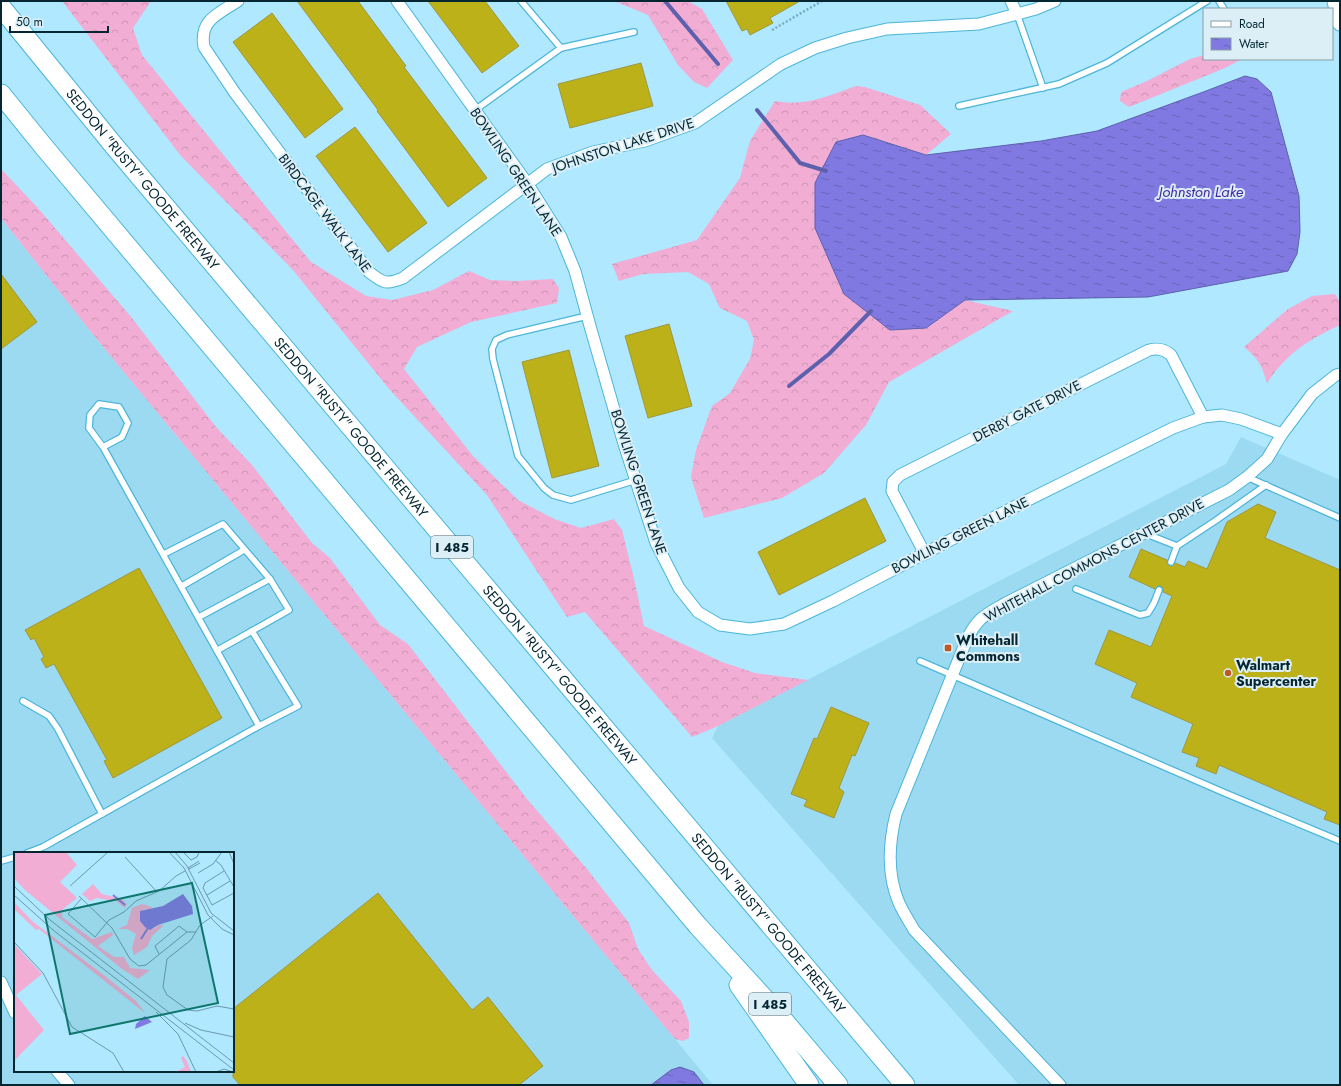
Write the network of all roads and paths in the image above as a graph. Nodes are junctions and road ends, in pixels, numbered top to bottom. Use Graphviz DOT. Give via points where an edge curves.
graph roads {
  1 [pos="238,1"];
  2 [pos="397,1"];
  3 [pos="521,1"];
  4 [pos="822,1"];
  5 [pos="1011,1"];
  6 [pos="1055,1"];
  7 [pos="1207,1"];
  8 [pos="1336,1"];
  9 [pos="1,8"];
  10 [pos="1018,14"];
  11 [pos="1340,24"];
  12 [pos="772,30"];
  13 [pos="634,32"];
  14 [pos="561,48"];
  15 [pos="1043,88"];
  16 [pos="1,94"];
  17 [pos="959,106"];
  18 [pos="475,110"];
  19 [pos="527,183"];
  20 [pos="587,316"];
  21 [pos="1340,374"];
  22 [pos="1203,417"];
  23 [pos="1282,434"];
  24 [pos="103,447"];
  25 [pos="1247,477"];
  26 [pos="636,480"];
  27 [pos="1266,485"];
  28 [pos="1340,518"];
  29 [pos="1144,533"];
  30 [pos="1177,546"];
  31 [pos="244,550"];
  32 [pos="164,554"];
  33 [pos="925,554"];
  34 [pos="1171,562"];
  35 [pos="270,579"];
  36 [pos="182,586"];
  37 [pos="1076,589"];
  38 [pos="1159,590"];
  39 [pos="199,617"];
  40 [pos="252,631"];
  41 [pos="218,650"];
  42 [pos="920,661"];
  43 [pos="952,675"];
  44 [pos="23,701"];
  45 [pos="260,726"];
  46 [pos="102,814"];
  47 [pos="1340,841"];
  48 [pos="30,852"];
  49 [pos="14,857"];
  50 [pos="1,861"];
  51 [pos="698,926"];
  52 [pos="1,982"];
  53 [pos="14,1011"];
  54 [pos="58,1072"];
  55 [pos="69,1085"];
  56 [pos="809,1085"];
  57 [pos="838,1085"];
  58 [pos="904,1085"];
  59 [pos="1060,1085"];
  1 -- 19 [label="street, BIRDCAGE WALK LANE" via="210,19 204,31 204,47 235,93 369,272 381,281 391,283 403,278"];
  2 -- 18 [label="street, BOWLING GREEN LANE"];
  3 -- 14 [label="lane"];
  4 -- 12 [label="path"];
  5 -- 10 [label="street"];
  6 -- 10 [label="street, JOHNSTON LAKE DRIVE"];
  7 -- 15 [label="lane" via="1107,63 1059,84"];
  8 -- 11 [label="main road"];
  9 -- 58 [label="highway, SEDDON \"RUSTY\" GOODE FREEWAY / I 485"];
  10 -- 15 [label="lane"];
  10 -- 19 [label="street, JOHNSTON LAKE DRIVE" via="979,24 887,29 815,48 781,64 695,123 645,141 592,152 547,169"];
  13 -- 14 [label="lane"];
  14 -- 18 [label="lane"];
  15 -- 17 [label="lane"];
  16 -- 51 [label="highway, I 485"];
  18 -- 19 [label="street, BOWLING GREEN LANE"];
  19 -- 20 [label="street, BOWLING GREEN LANE" via="561,237 575,272"];
  20 -- 26 [label="street, BOWLING GREEN LANE"];
  20 -- 26 [label="lane" via="496,340 492,349 493,359 518,456 544,488 560,498 571,500"];
  21 -- 23 [label="street, WHITEHALL COMMONS CENTER DRIVE" via="1312,394"];
  22 -- 23 [label="street, BOWLING GREEN LANE" via="1228,416"];
  22 -- 33 [label="street, BOWLING GREEN LANE" via="1173,428"];
  22 -- 33 [label="street, DERBY GATE DRIVE" via="1171,355 1158,348 1149,350 900,475 893,482 892,490"];
  23 -- 25 [label="street, WHITEHALL COMMONS CENTER DRIVE" via="1267,459"];
  24 -- 24 [label="lane" via="122,437 128,423 119,407 99,404 90,415 89,428"];
  24 -- 32 [label="lane"];
  25 -- 27 [label="lane"];
  25 -- 29 [label="street, WHITEHALL COMMONS CENTER DRIVE" via="1229,490"];
  26 -- 33 [label="street, BOWLING GREEN LANE" via="656,543 679,588 698,612 720,625 750,629 784,624"];
  27 -- 28 [label="lane"];
  27 -- 30 [label="lane"];
  29 -- 30 [label="lane"];
  29 -- 43 [label="street, WHITEHALL COMMONS CENTER DRIVE" via="982,617 972,628"];
  30 -- 34 [label="lane"];
  31 -- 32 [label="lane" via="223,524"];
  31 -- 35 [label="lane"];
  31 -- 36 [label="lane"];
  32 -- 36 [label="lane"];
  35 -- 39 [label="lane"];
  35 -- 40 [label="lane" via="289,610"];
  36 -- 39 [label="lane"];
  37 -- 38 [label="lane" via="1140,615 1148,613"];
  39 -- 41 [label="lane"];
  40 -- 41 [label="lane"];
  40 -- 45 [label="lane" via="298,706"];
  41 -- 45 [label="lane"];
  42 -- 43 [label="lane"];
  43 -- 47 [label="lane"];
  43 -- 59 [label="street, WHITEHALL COMMONS CENTER DRIVE" via="896,814 892,832 892,880 899,902 914,930"];
  44 -- 46 [label="lane" via="49,716 55,724"];
  45 -- 46 [label="lane"];
  46 -- 48 [label="lane"];
  49 -- 50 [label="lane"];
  51 -- 56 [label="highway"];
  51 -- 57 [label="highway, I 485" via="774,1008"];
  52 -- 53 [label="street"];
  54 -- 55 [label="street"];
}
